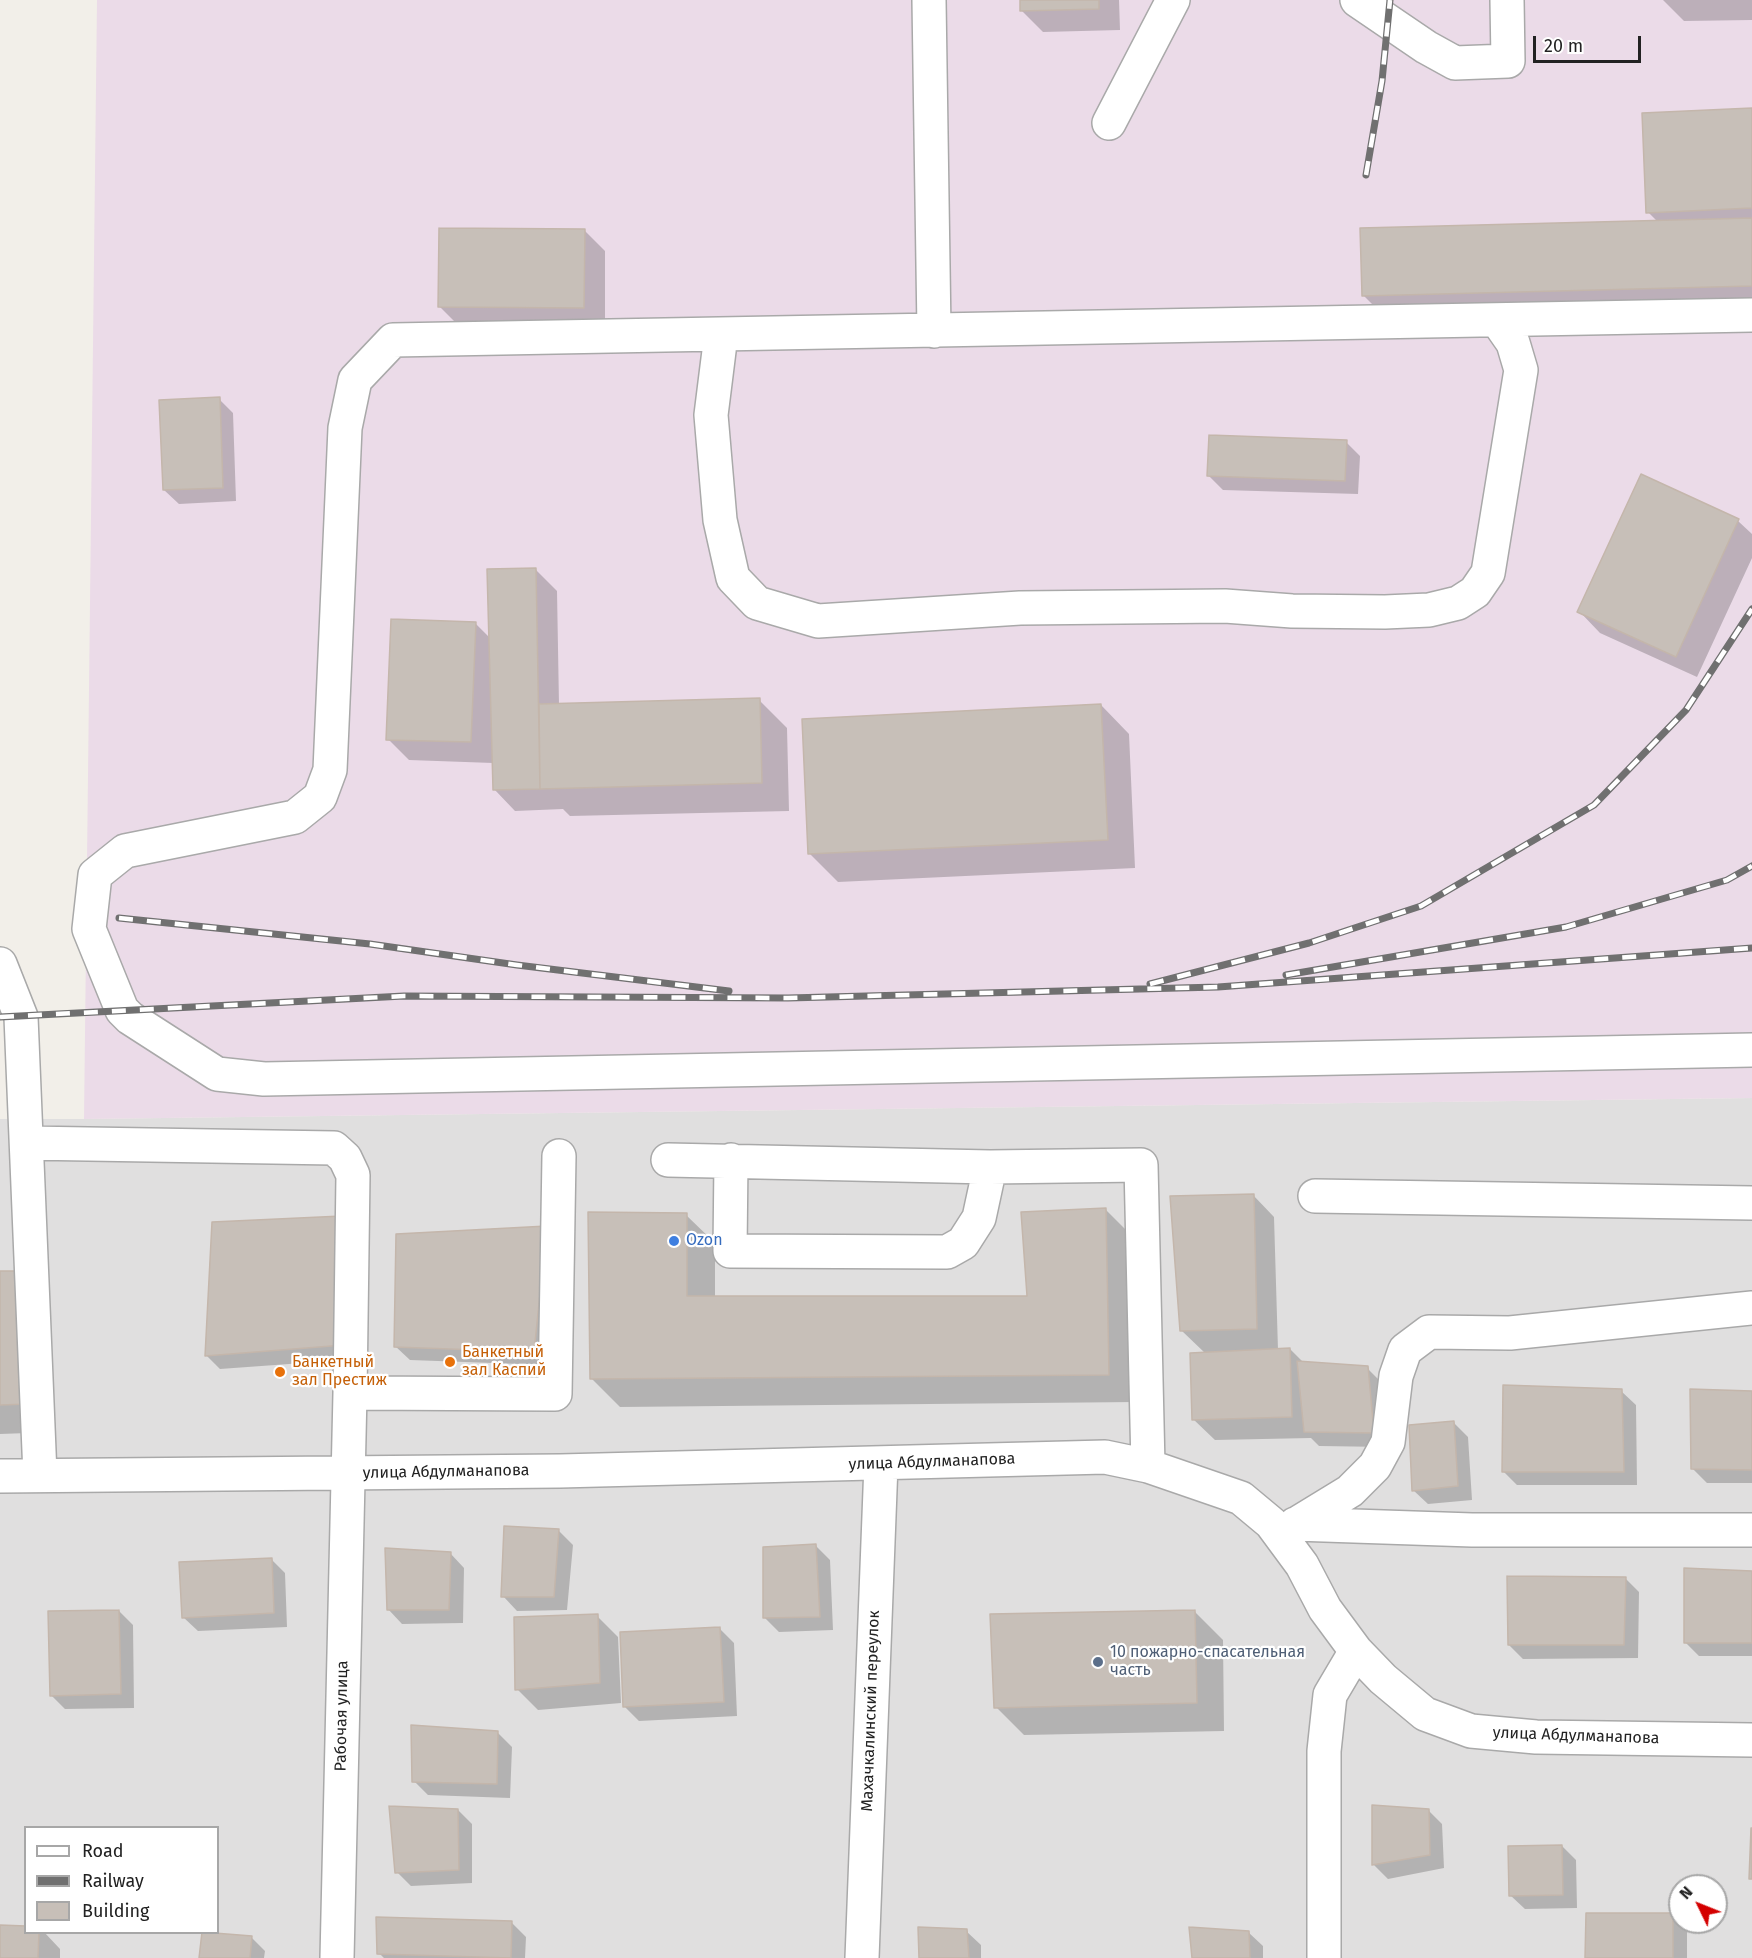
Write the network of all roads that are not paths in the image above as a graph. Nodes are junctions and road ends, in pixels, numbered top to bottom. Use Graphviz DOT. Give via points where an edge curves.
graph roads {
  1 [pos="929,0"];
  2 [pos="1173,0"];
  3 [pos="1357,0"];
  4 [pos="1507,0"];
  5 [pos="1109,123"];
  6 [pos="1752,315"];
  7 [pos="1497,320"];
  8 [pos="934,331"];
  9 [pos="721,334"];
  10 [pos="0,964"];
  11 [pos="1752,1050"];
  12 [pos="27,1143"];
  13 [pos="559,1156"];
  14 [pos="668,1160"];
  15 [pos="731,1160"];
  16 [pos="990,1167"];
  17 [pos="1315,1196"];
  18 [pos="1752,1203"];
  19 [pos="1752,1308"];
  20 [pos="350,1393"];
  21 [pos="881,1464"];
  22 [pos="1148,1466"];
  23 [pos="347,1473"];
  24 [pos="40,1475"];
  25 [pos="0,1476"];
  26 [pos="1283,1523"];
  27 [pos="1752,1530"];
  28 [pos="1356,1651"];
  29 [pos="1752,1740"];
  30 [pos="337,1958"];
  31 [pos="862,1958"];
  32 [pos="1324,1958"];
  1 -- 8 [label="street"];
  2 -- 5 [label="street"];
  3 -- 4 [label="street" via="1455,63 1508,61"];
  6 -- 7 [label="street"];
  7 -- 8 [label="street"];
  7 -- 9 [label="street" via="1513,343 1521,370 1488,573 1475,592 1458,603 1429,610 1385,612 1225,606 1020,608 818,621 757,603 734,578 720,520 711,416"];
  8 -- 9 [label="street"];
  9 -- 11 [label="street" via="393,340 355,380 345,428 330,770 320,797 295,818 125,851 95,875 89,929 122,1010 130,1018 217,1074 264,1079"];
  10 -- 12 [label="street" via="21,1017"];
  12 -- 20 [label="street, Рабочая улица" via="334,1148 345,1158 353,1175"];
  12 -- 24 [label="street"];
  13 -- 20 [label="street" via="555,1394"];
  14 -- 15 [label="street"];
  15 -- 16 [label="street"];
  15 -- 16 [label="street" via="730,1251 947,1252 963,1243 979,1218"];
  16 -- 22 [label="street" via="1141,1165"];
  17 -- 18 [label="street"];
  19 -- 26 [label="street" via="1510,1333 1429,1332 1405,1350 1396,1376 1388,1442 1375,1466 1350,1491"];
  20 -- 23 [label="street, Рабочая улица"];
  21 -- 22 [label="street, улица Абдулманапова" via="1105,1457"];
  21 -- 23 [label="street, улица Абдулманапова"];
  21 -- 31 [label="street, Махачкалинский переулок"];
  22 -- 26 [label="street, улица Абдулманапова" via="1240,1498"];
  23 -- 24 [label="street, улица Абдулманапова"];
  23 -- 30 [label="street, Рабочая улица"];
  24 -- 25 [label="street, улица Абдулманапова"];
  26 -- 27 [label="street" via="1472,1530"];
  26 -- 28 [label="street, улица Абдулманапова" via="1325,1609"];
  28 -- 29 [label="street, улица Абдулманапова" via="1425,1714 1471,1731 1536,1737"];
  28 -- 32 [label="street" via="1330,1695 1324,1751"];
}
